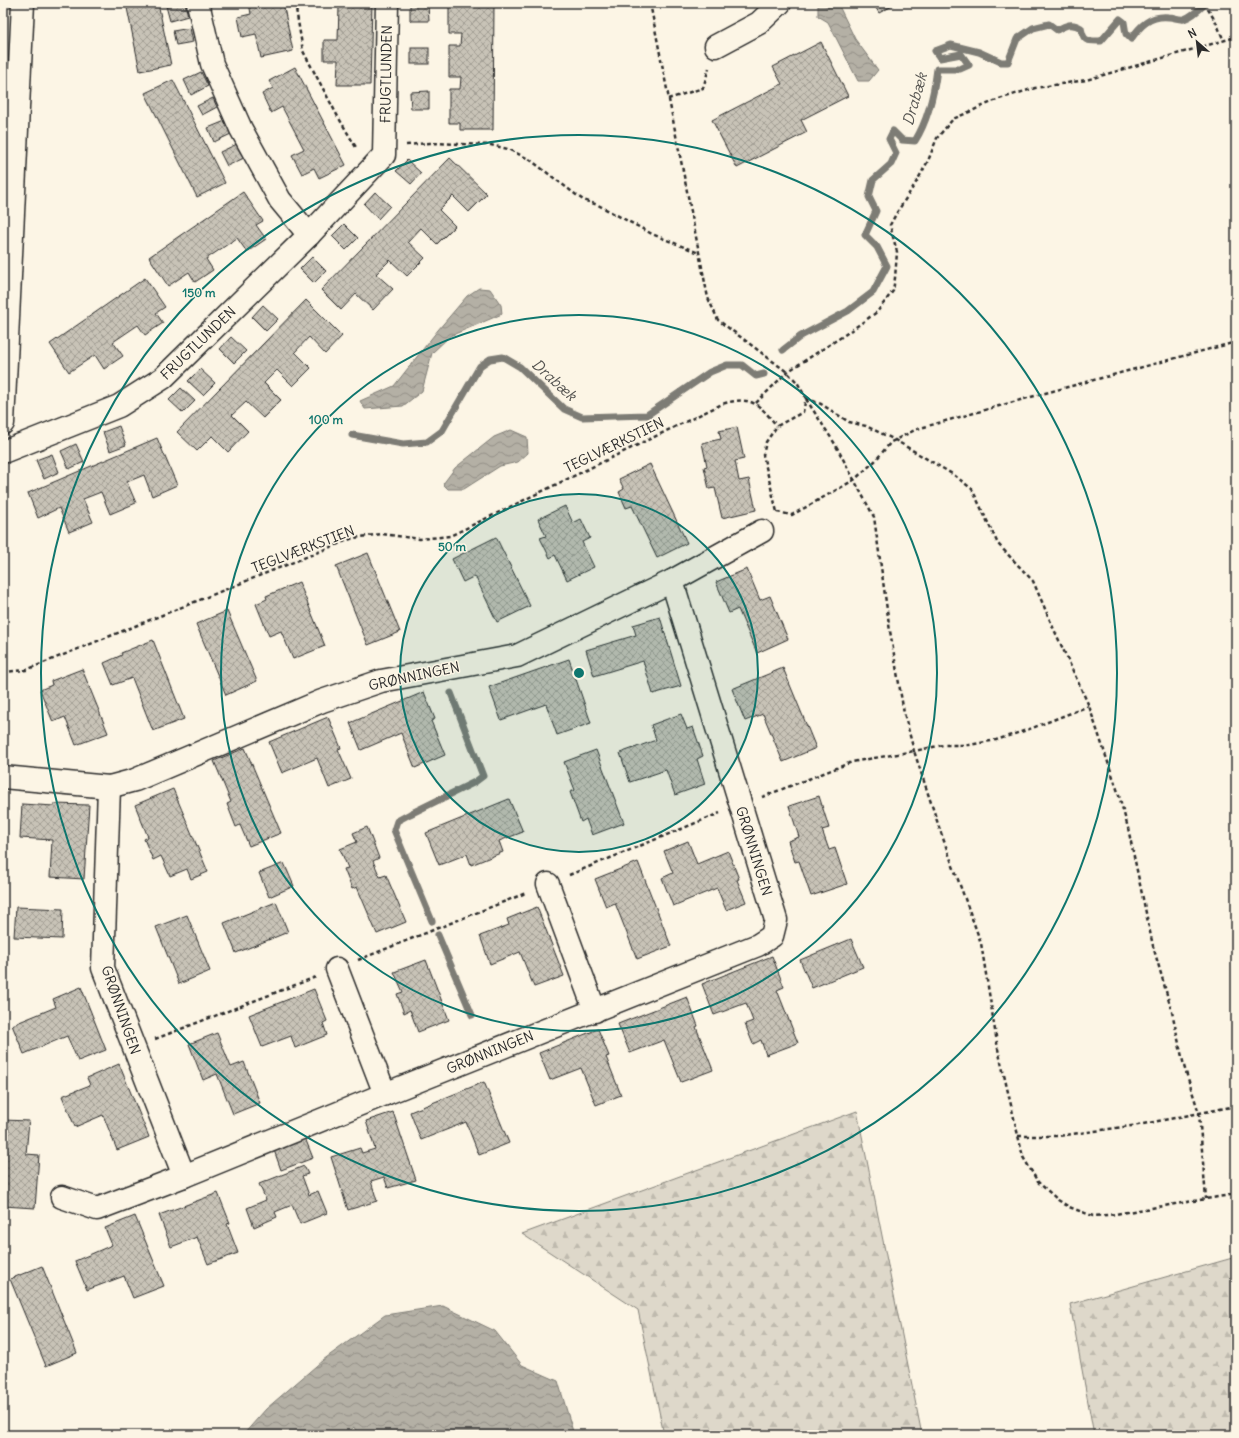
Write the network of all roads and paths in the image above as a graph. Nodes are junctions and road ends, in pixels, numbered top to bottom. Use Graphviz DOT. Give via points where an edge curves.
graph roads {
  1 [pos="23,3"];
  2 [pos="198,3"];
  3 [pos="295,3"];
  4 [pos="387,3"];
  5 [pos="650,3"];
  6 [pos="780,3"];
  7 [pos="1204,3"];
  8 [pos="1236,38"];
  9 [pos="1224,41"];
  10 [pos="716,46"];
  11 [pos="668,99"];
  12 [pos="384,147"];
  13 [pos="370,170"];
  14 [pos="310,235"];
  15 [pos="699,253"];
  16 [pos="1236,342"];
  17 [pos="787,372"];
  18 [pos="806,398"];
  19 [pos="756,403"];
  20 [pos="3,423"];
  21 [pos="777,426"];
  22 [pos="894,440"];
  23 [pos="3,452"];
  24 [pos="854,480"];
  25 [pos="777,512"];
  26 [pos="762,531"];
  27 [pos="672,581"];
  28 [pos="3,672"];
  29 [pos="1089,706"];
  30 [pos="3,777"];
  31 [pos="109,787"];
  32 [pos="548,884"];
  33 [pos="337,969"];
  34 [pos="595,1011"];
  35 [pos="385,1094"];
  36 [pos="1236,1106"];
  37 [pos="1199,1113"];
  38 [pos="1018,1136"];
  39 [pos="184,1176"];
  40 [pos="62,1197"];
  41 [pos="1206,1199"];
  1 -- 20 [label="street"];
  2 -- 14 [label="street" via="212,64 241,129 280,200"];
  3 -- 13 [label="path" via="303,51"];
  4 -- 12 [label="street, FRUGTLUNDEN"];
  5 -- 11 [label="path"];
  6 -- 10 [label="street" via="759,23"];
  7 -- 9 [label="path"];
  8 -- 9 [label="path"];
  9 -- 17 [label="path" via="1086,80 1035,88 999,99 953,119 938,138 917,181 890,225 897,252 893,291 877,312"];
  10 -- 11 [label="path" via="703,88"];
  11 -- 15 [label="path"];
  12 -- 13 [label="street, FRUGTLUNDEN" via="384,155"];
  12 -- 15 [label="path" via="430,143 491,145 508,149 529,159 583,200 598,205 652,234"];
  13 -- 14 [label="street, FRUGTLUNDEN"];
  14 -- 23 [label="street, FRUGTLUNDEN" via="164,378 119,406"];
  15 -- 17 [label="path" via="708,298 718,320"];
  16 -- 22 [label="path" via="917,429"];
  17 -- 18 [label="path" via="797,382"];
  17 -- 19 [label="path"];
  18 -- 21 [label="path" via="803,412"];
  18 -- 22 [label="path" via="821,404 849,422 866,426"];
  18 -- 24 [label="path"];
  19 -- 21 [label="path"];
  19 -- 28 [label="path, TEGLVÆRKSTIEN" via="735,400 722,404 450,536 420,539 382,534 353,538 26,670"];
  21 -- 25 [label="path" via="766,442 764,455"];
  22 -- 24 [label="path" via="875,462"];
  22 -- 29 [label="path" via="972,489 998,544 1033,580"];
  24 -- 25 [label="path" via="792,515"];
  24 -- 29 [label="path" via="874,517 904,713 914,751 943,745 970,745 996,740"];
  25 -- 26 [label="path"];
  26 -- 27 [label="street, GRØNNINGEN"];
  27 -- 31 [label="street, GRØNNINGEN" via="517,656 381,681 322,701 135,780"];
  27 -- 34 [label="street, GRØNNINGEN" via="776,920 772,936 758,945"];
  29 -- 37 [label="path" via="1128,828 1153,946"];
  30 -- 31 [label="street, GRØNNINGEN"];
  31 -- 39 [label="street, GRØNNINGEN" via="103,968"];
  32 -- 34 [label="street"];
  33 -- 35 [label="street"];
  34 -- 35 [label="street, GRØNNINGEN"];
  35 -- 39 [label="street, GRØNNINGEN"];
  36 -- 37 [label="path"];
  37 -- 38 [label="path" via="1138,1125 1058,1136"];
  37 -- 41 [label="path"];
  39 -- 40 [label="street, GRØNNINGEN" via="98,1209"];
}
